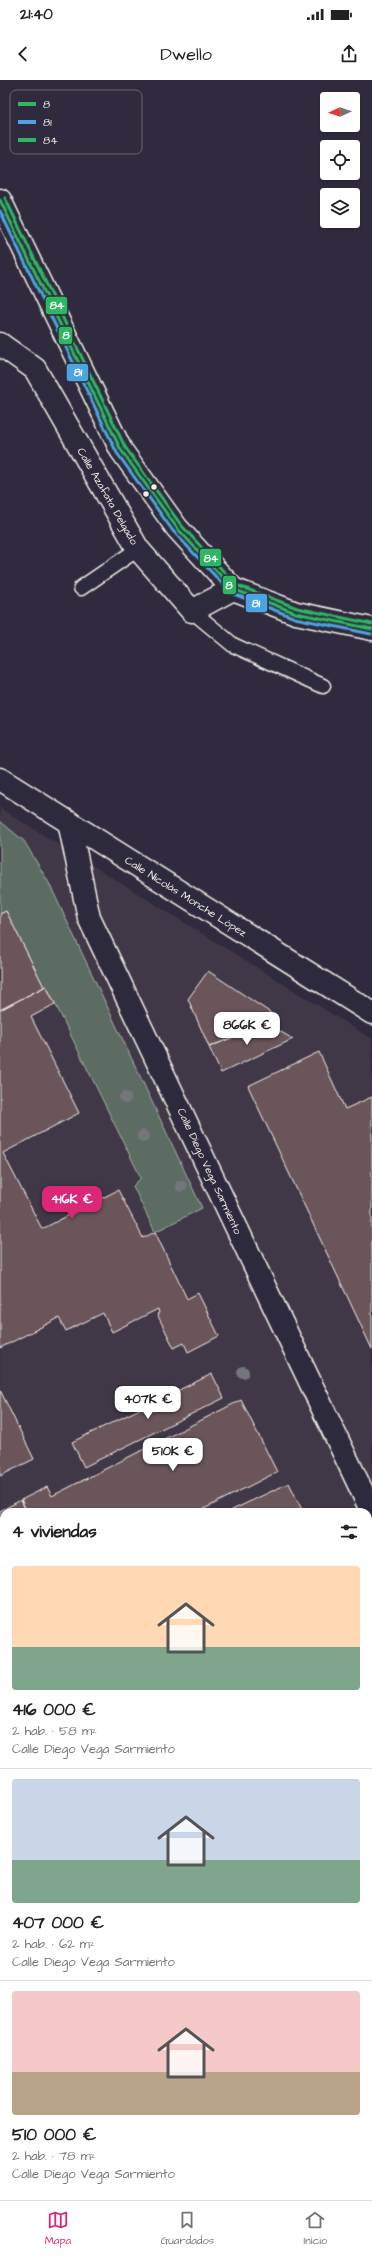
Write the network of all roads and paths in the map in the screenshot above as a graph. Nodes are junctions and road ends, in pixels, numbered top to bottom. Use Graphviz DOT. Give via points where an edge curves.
graph roads {
  1 [pos="0,200"];
  2 [pos="0,344"];
  3 [pos="138,549"];
  4 [pos="81,588"];
  5 [pos="233,589"];
  6 [pos="192,611"];
  7 [pos="372,629"];
  8 [pos="323,686"];
  9 [pos="0,779"];
  10 [pos="69,822"];
  11 [pos="372,1013"];
  12 [pos="370,1508"];
  1 -- 5 [label="street" via="121,450 178,528"];
  2 -- 3 [label="street, Calle Azafata Delgado" via="35,369"];
  3 -- 4 [label="lane"];
  3 -- 6 [label="street, Calle Azafata Delgado"];
  5 -- 6 [label="street"];
  5 -- 7 [label="street" via="296,613"];
  6 -- 8 [label="lane" via="233,645"];
  9 -- 10 [label="street, Calle Nicolás Monche López"];
  10 -- 11 [label="street, Calle Nicolás Monche López"];
  10 -- 12 [label="street, Calle Diego Vega Sarmiento" via="89,918"];
}
